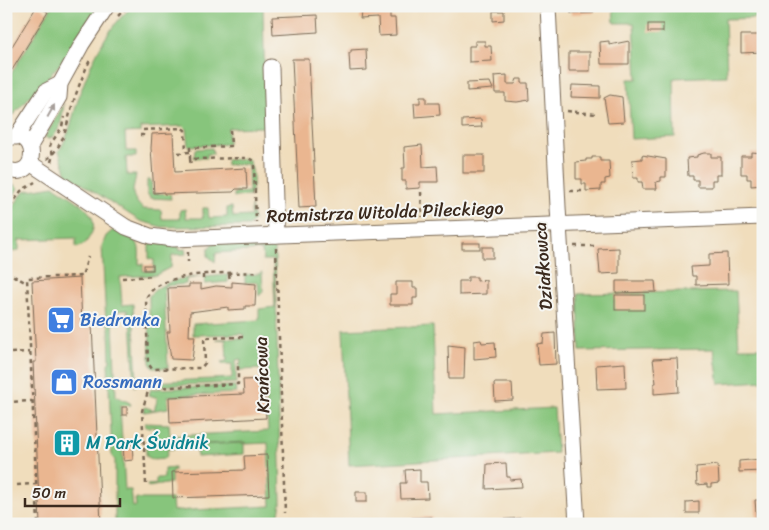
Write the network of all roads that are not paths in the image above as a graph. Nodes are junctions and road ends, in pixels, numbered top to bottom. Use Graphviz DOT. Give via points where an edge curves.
graph roads {
  1 [pos="107,6"];
  2 [pos="548,6"];
  3 [pos="271,67"];
  4 [pos="60,84"];
  5 [pos="11,138"];
  6 [pos="30,146"];
  7 [pos="30,163"];
  8 [pos="9,175"];
  9 [pos="763,217"];
  10 [pos="559,224"];
  11 [pos="276,235"];
  12 [pos="577,524"];
  1 -- 4 [label="street"];
  2 -- 10 [label="street, Działkowca"];
  3 -- 11 [label="street, Rotmistrza Witolda Pileckiego"];
  4 -- 5 [label="street" via="46,91"];
  6 -- 4 [label="street, one-way" via="59,97"];
  5 -- 6 [label="street" via="26,141"];
  6 -- 7 [label="street"];
  7 -- 8 [label="street"];
  7 -- 11 [label="street, Rotmistrza Witolda Pileckiego" via="49,170 126,227 150,236 173,239"];
  9 -- 10 [label="street, Rotmistrza Witolda Pileckiego"];
  10 -- 11 [label="street, Rotmistrza Witolda Pileckiego"];
  10 -- 12 [label="street, Działkowca"];
}
